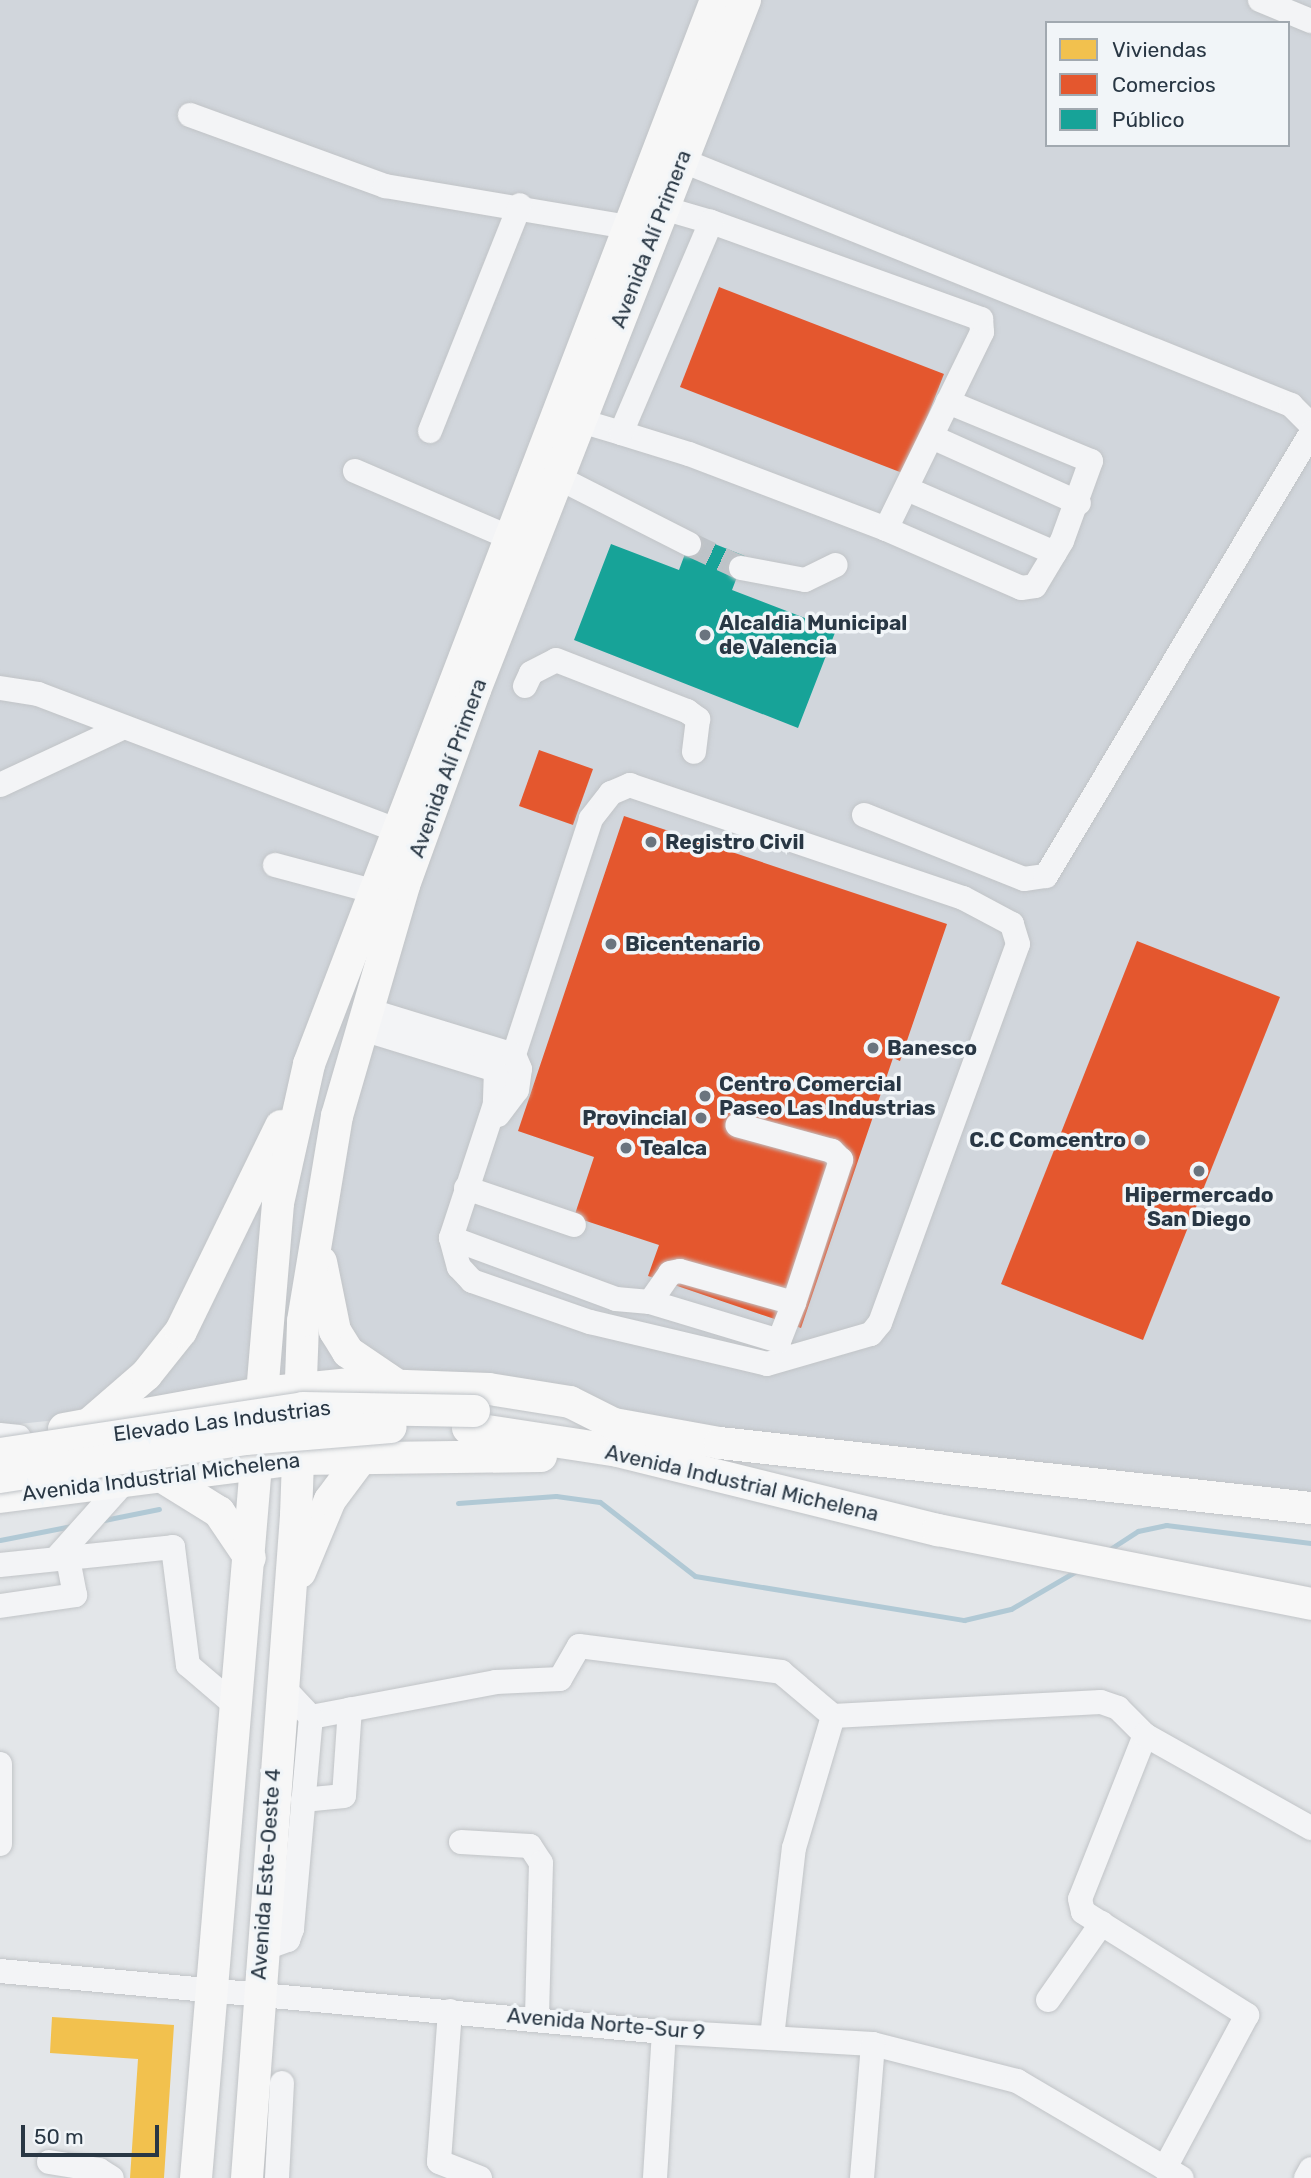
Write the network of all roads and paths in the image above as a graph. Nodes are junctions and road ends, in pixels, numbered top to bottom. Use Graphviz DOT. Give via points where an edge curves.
graph roads {
  1 [pos="716,0"];
  2 [pos="745,0"];
  3 [pos="1260,0"];
  4 [pos="1311,21"];
  5 [pos="190,115"];
  6 [pos="670,155"];
  7 [pos="520,205"];
  8 [pos="648,222"];
  9 [pos="710,222"];
  10 [pos="948,402"];
  11 [pos="569,417"];
  12 [pos="1311,425"];
  13 [pos="430,431"];
  14 [pos="621,433"];
  15 [pos="1311,433"];
  16 [pos="932,438"];
  17 [pos="355,471"];
  18 [pos="557,477"];
  19 [pos="906,488"];
  20 [pos="1079,503"];
  21 [pos="886,529"];
  22 [pos="508,537"];
  23 [pos="689,544"];
  24 [pos="1055,553"];
  25 [pos="836,565"];
  26 [pos="741,568"];
  27 [pos="525,686"];
  28 [pos="0,688"];
  29 [pos="120,729"];
  30 [pos="694,752"];
  31 [pos="0,785"];
  32 [pos="864,815"];
  33 [pos="396,830"];
  34 [pos="275,865"];
  35 [pos="370,900"];
  36 [pos="368,1021"];
  37 [pos="514,1055"];
  38 [pos="309,1064"];
  39 [pos="489,1122"];
  40 [pos="737,1125"];
  41 [pos="466,1188"];
  42 [pos="317,1224"];
  43 [pos="574,1225"];
  44 [pos="451,1238"];
  45 [pos="650,1301"];
  46 [pos="794,1303"];
  47 [pos="395,1384"];
  48 [pos="299,1390"];
  49 [pos="262,1393"];
  50 [pos="471,1419"];
  51 [pos="87,1426"];
  52 [pos="607,1436"];
  53 [pos="5,1442"];
  54 [pos="362,1457"];
  55 [pos="298,1459"];
  56 [pos="257,1462"];
  57 [pos="143,1475"];
  58 [pos="0,1476"];
  59 [pos="0,1497"];
  60 [pos="1311,1508"];
  61 [pos="63,1555"];
  62 [pos="250,1558"];
  63 [pos="0,1565"];
  64 [pos="291,1570"];
  65 [pos="288,1601"];
  66 [pos="1311,1604"];
  67 [pos="0,1606"];
  68 [pos="280,1684"];
  69 [pos="236,1706"];
  70 [pos="350,1709"];
  71 [pos="833,1716"];
  72 [pos="312,1717"];
  73 [pos="1145,1735"];
  74 [pos="0,1764"];
  75 [pos="303,1800"];
  76 [pos="1311,1828"];
  77 [pos="461,1842"];
  78 [pos="0,1844"];
  79 [pos="1101,1923"];
  80 [pos="260,1950"];
  81 [pos="0,1971"];
  82 [pos="213,1994"];
  83 [pos="257,1996"];
  84 [pos="1048,2000"];
  85 [pos="450,2011"];
  86 [pos="537,2018"];
  87 [pos="664,2032"];
  88 [pos="772,2037"];
  89 [pos="873,2044"];
  90 [pos="282,2083"];
  91 [pos="49,2162"];
  92 [pos="1311,2169"];
  93 [pos="1173,2173"];
  94 [pos="112,2178"];
  95 [pos="196,2178"];
  96 [pos="247,2178"];
  97 [pos="277,2178"];
  98 [pos="480,2178"];
  99 [pos="655,2178"];
  100 [pos="862,2178"];
  101 [pos="1306,2178"];
  1 -- 6 [label="main road, Avenida Alí Primera"];
  2 -- 6 [label="main road, Avenida Alí Primera"];
  3 -- 4 [label="street"];
  5 -- 7 [label="street" via="384,186"];
  6 -- 8 [label="main road, Avenida Alí Primera"];
  6 -- 12 [label="street" via="1291,405"];
  7 -- 8 [label="street"];
  7 -- 13 [label="street"];
  8 -- 9 [label="street"];
  8 -- 11 [label="main road, Avenida Alí Primera"];
  9 -- 10 [label="street" via="981,319 982,331"];
  9 -- 14 [label="street"];
  10 -- 16 [label="street"];
  10 -- 20 [label="street" via="1085,456 1091,461"];
  11 -- 14 [label="street"];
  11 -- 18 [label="main road, Avenida Alí Primera"];
  11 -- 22 [label="main road, Avenida Alí Primera"];
  14 -- 21 [label="street"];
  15 -- 32 [label="street" via="1046,876 1024,879"];
  16 -- 19 [label="street"];
  16 -- 20 [label="street"];
  17 -- 22 [label="street"];
  18 -- 23 [label="street"];
  18 -- 36 [label="main road, Avenida Alí Primera" via="404,885"];
  19 -- 21 [label="street"];
  19 -- 24 [label="street"];
  20 -- 24 [label="street"];
  21 -- 24 [label="street" via="1021,589 1035,586"];
  22 -- 33 [label="main road, Avenida Alí Primera"];
  25 -- 26 [label="street" via="805,580"];
  27 -- 30 [label="street" via="531,673 556,660 688,711 698,719"];
  28 -- 29 [label="street" via="38,694"];
  29 -- 31 [label="street"];
  29 -- 33 [label="street"];
  33 -- 35 [label="main road, Avenida Alí Primera"];
  34 -- 35 [label="street"];
  35 -- 36 [label="main road" via="371,937 360,1016"];
  35 -- 38 [label="main road, Avenida Alí Primera"];
  36 -- 37 [label="street"];
  36 -- 39 [label="street" via="496,1070 500,1083"];
  36 -- 42 [label="main road, Avenida Alí Primera" via="337,1116"];
  37 -- 39 [label="street" via="520,1069 516,1090"];
  37 -- 44 [label="street" via="591,819 611,793 630,785 963,898 1012,924 1018,944 871,1334 792,1360 745,1362 590,1321 472,1281 458,1267"];
  38 -- 49 [label="main road, Avenida Alí Primera" via="278,1203"];
  38 -- 51 [label="main road" via="220,1263 181,1331 146,1375"];
  39 -- 41 [label="street"];
  40 -- 46 [label="street" via="832,1151 841,1160"];
  41 -- 43 [label="street"];
  41 -- 44 [label="street"];
  42 -- 47 [label="main road" via="335,1331 348,1352"];
  42 -- 48 [label="main road, Avenida Alí Primera"];
  44 -- 45 [label="street" via="616,1299"];
  45 -- 46 [label="street" via="670,1273 680,1271"];
  45 -- 46 [label="street" via="779,1341"];
  47 -- 48 [label="main road, Avenida Industrial Michelena"];
  47 -- 52 [label="main road, Avenida Industrial Michelena" via="489,1388 570,1402"];
  48 -- 49 [label="main road, Avenida Industrial Michelena"];
  48 -- 55 [label="main road, Avenida Alí Primera"];
  49 -- 51 [label="main road, Avenida Industrial Michelena"];
  49 -- 56 [label="main road, Avenida Alí Primera"];
  50 -- 52 [label="main road, Elevado Las Industrias"];
  50 -- 53 [label="main road, Elevado Las Industrias, bridge" via="303,1408"];
  50 -- 58 [label="main road, Elevado Las Industrias, bridge" via="301,1432"];
  51 -- 53 [label="main road, Avenida Industrial Michelena"];
  52 -- 54 [label="main road, Avenida Industrial Michelena" via="567,1457"];
  52 -- 60 [label="main road, Avenida Industrial Michelena"];
  52 -- 66 [label="main road, Avenida Industrial Michelena" via="1039,1551"];
  54 -- 55 [label="main road, Avenida Industrial Michelena"];
  54 -- 65 [label="main road" via="330,1500"];
  55 -- 56 [label="main road, Avenida Industrial Michelena"];
  55 -- 64 [label="main road, Avenida Alí Primera"];
  56 -- 57 [label="main road, Avenida Industrial Michelena"];
  56 -- 62 [label="main road, Avenida Alí Primera"];
  57 -- 59 [label="main road, Avenida Industrial Michelena"];
  57 -- 61 [label="street"];
  57 -- 62 [label="main road" via="205,1501 230,1525"];
  61 -- 63 [label="street"];
  61 -- 67 [label="street" via="75,1595"];
  61 -- 69 [label="street" via="173,1547 188,1665"];
  62 -- 69 [label="main road, Avenida Alí Primera"];
  64 -- 65 [label="main road, Avenida Este-Oeste 4"];
  65 -- 68 [label="main road, Avenida Este-Oeste 4"];
  68 -- 72 [label="street"];
  68 -- 80 [label="main road, Avenida Este-Oeste 4"];
  69 -- 82 [label="main road, Avenida Alí Primera"];
  70 -- 71 [label="street" via="496,1682 560,1679 579,1646 780,1672"];
  70 -- 72 [label="street"];
  70 -- 75 [label="street" via="344,1796"];
  71 -- 73 [label="street" via="1101,1702"];
  71 -- 88 [label="street" via="794,1848"];
  72 -- 75 [label="street"];
  73 -- 76 [label="street"];
  73 -- 79 [label="street" via="1080,1899 1083,1912"];
  74 -- 78 [label="street"];
  75 -- 80 [label="street" via="292,1929 288,1941"];
  77 -- 86 [label="street" via="530,1846 541,1863"];
  79 -- 84 [label="street"];
  79 -- 93 [label="street" via="1247,2015"];
  80 -- 83 [label="main road, Avenida Este-Oeste 4"];
  81 -- 82 [label="street, Avenida Norte-Sur 9"];
  82 -- 83 [label="street, Avenida Norte-Sur 9"];
  82 -- 95 [label="main road, Avenida Alí Primera"];
  83 -- 85 [label="street, Avenida Norte-Sur 9"];
  83 -- 96 [label="main road, Avenida Este-Oeste 4"];
  85 -- 86 [label="street, Avenida Norte-Sur 9"];
  85 -- 98 [label="street" via="439,2162"];
  86 -- 87 [label="street, Avenida Norte-Sur 9"];
  87 -- 88 [label="street, Avenida Norte-Sur 9"];
  87 -- 99 [label="street"];
  88 -- 89 [label="street, Avenida Norte-Sur 9"];
  89 -- 93 [label="street, Avenida Norte-Sur 9" via="1017,2081"];
  89 -- 100 [label="street"];
  90 -- 97 [label="street"];
  91 -- 94 [label="street" via="99,2169"];
  92 -- 101 [label="street"];
}
